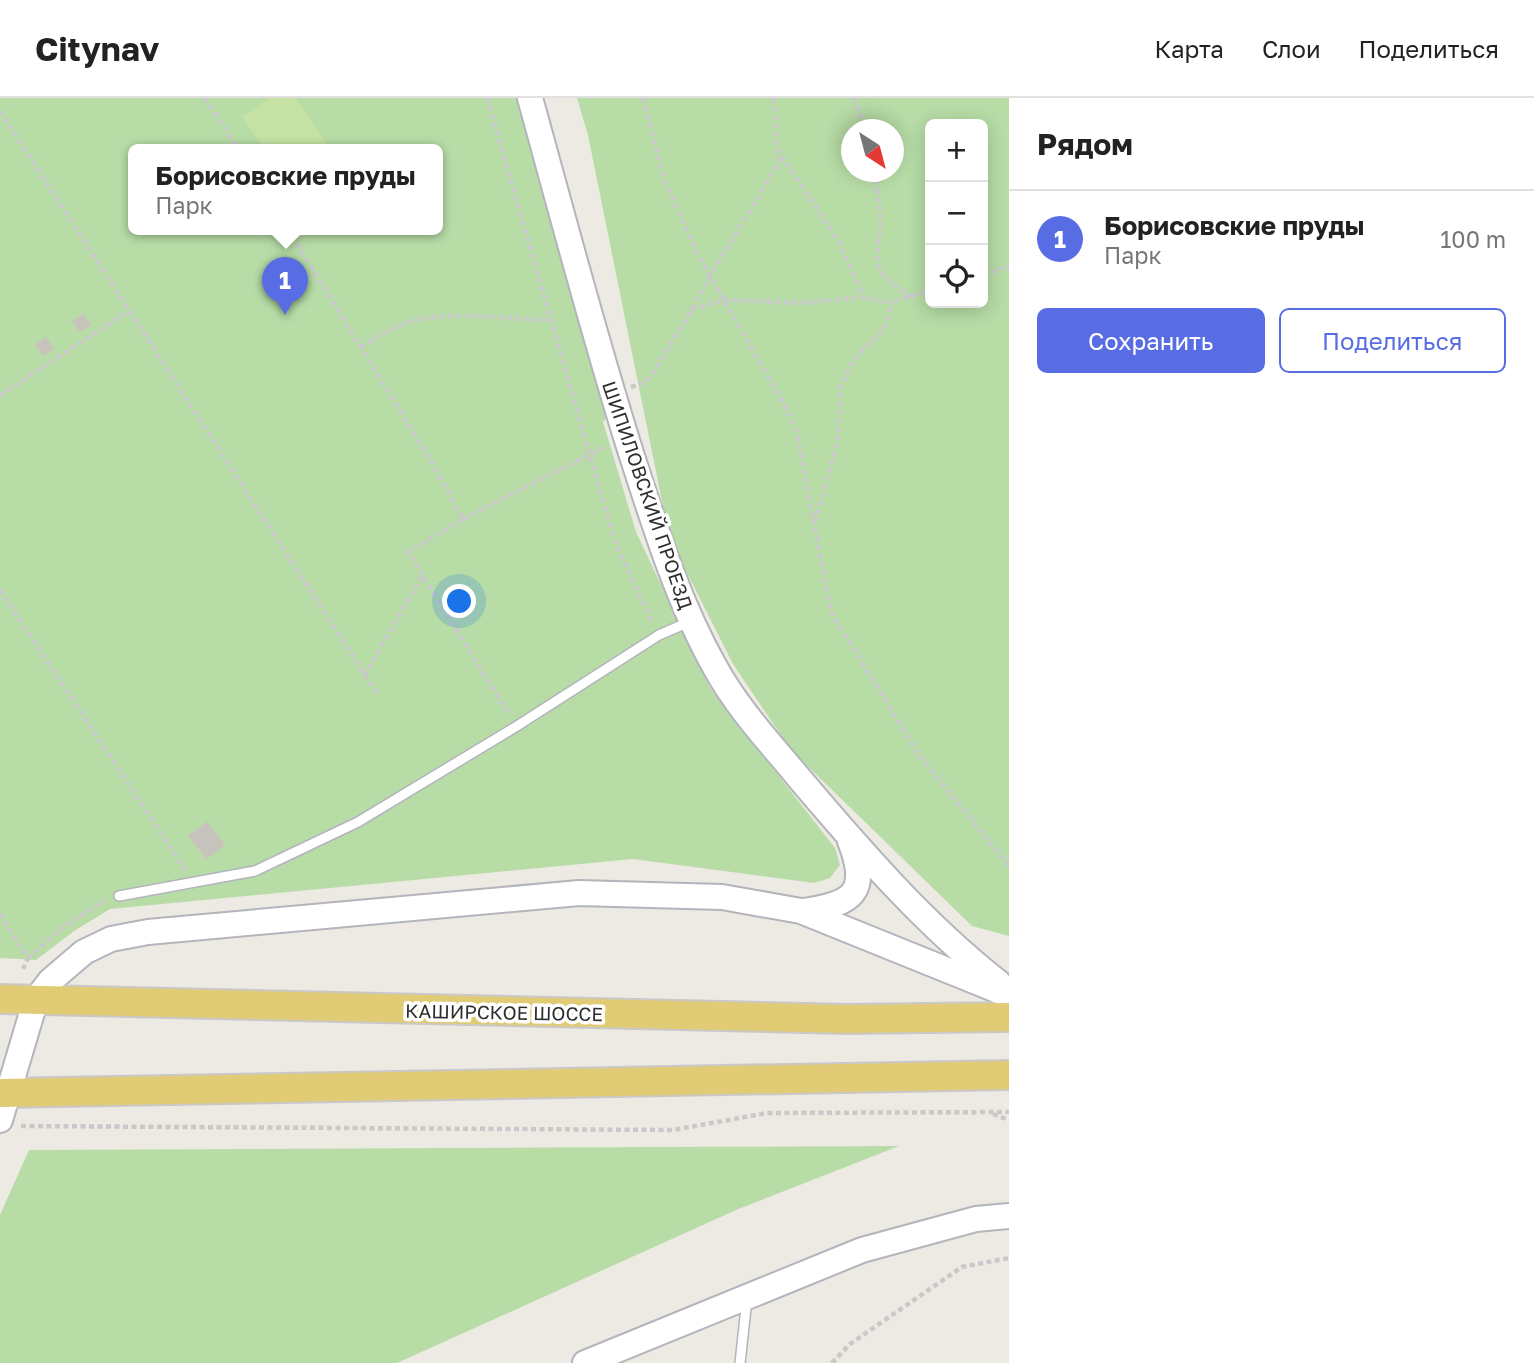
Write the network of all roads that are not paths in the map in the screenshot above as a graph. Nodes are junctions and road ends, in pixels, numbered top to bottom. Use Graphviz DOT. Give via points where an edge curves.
graph roads {
  1 [pos="530,98"];
  2 [pos="691,621"];
  3 [pos="849,837"];
  4 [pos="119,896"];
  5 [pos="801,912"];
  6 [pos="1009,993"];
  7 [pos="0,999"];
  8 [pos="36,999"];
  9 [pos="1009,1017"];
  10 [pos="1009,1075"];
  11 [pos="4,1093"];
  12 [pos="7,1123"];
  13 [pos="1009,1216"];
  14 [pos="747,1297"];
  15 [pos="585,1363"];
  16 [pos="740,1363"];
  1 -- 2 [label="main road, ШИПИЛОВСКИЙ ПРОЕЗД" via="603,363 657,535"];
  2 -- 3 [label="main road, ШИПИЛОВСКИЙ ПРОЕЗД" via="717,671 746,712"];
  2 -- 4 [label="lane" via="659,635 358,822 255,871"];
  3 -- 5 [label="main road" via="858,862 856,891 849,900 832,907"];
  3 -- 6 [label="main road, ШИПИЛОВСКИЙ ПРОЕЗД" via="950,941"];
  5 -- 6 [label="main road"];
  5 -- 8 [label="main road" via="722,897 579,893 148,932 111,939 84,952"];
  7 -- 8 [label="main road, КАШИРСКОЕ ШОССЕ"];
  8 -- 9 [label="main road, КАШИРСКОЕ ШОССЕ" via="846,1019"];
  8 -- 11 [label="main road"];
  10 -- 11 [label="main road"];
  11 -- 12 [label="main road"];
  13 -- 14 [label="main road" via="976,1219 862,1250"];
  14 -- 15 [label="main road"];
  14 -- 16 [label="lane"];
}
